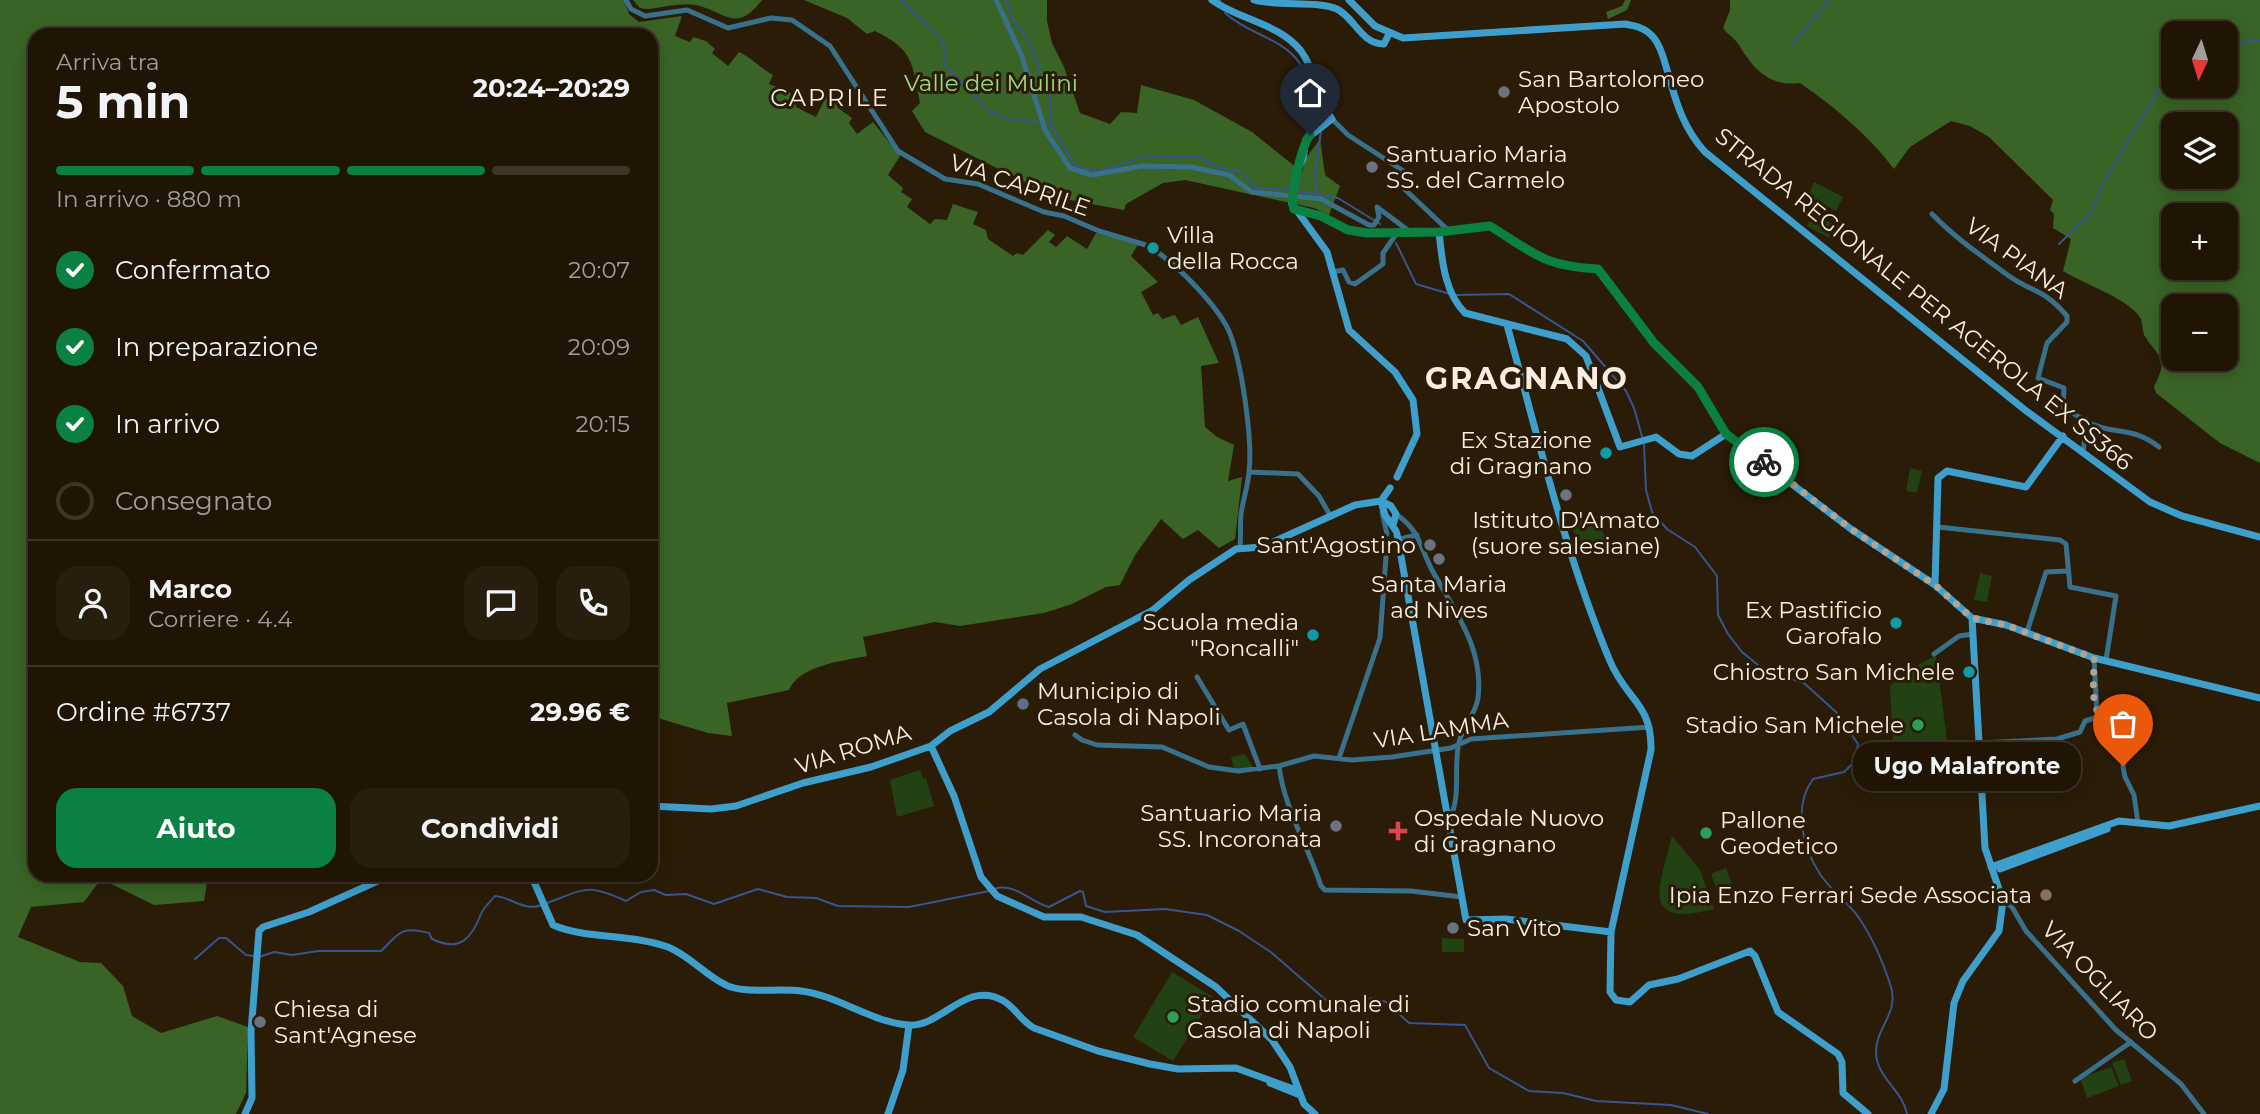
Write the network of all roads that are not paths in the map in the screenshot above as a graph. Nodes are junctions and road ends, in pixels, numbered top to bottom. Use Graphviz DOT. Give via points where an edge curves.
graph roads {
  1 [pos="626,0"];
  2 [pos="996,0"];
  3 [pos="1212,0"];
  4 [pos="1254,0"];
  5 [pos="1353,2"];
  6 [pos="1389,34"];
  7 [pos="1330,121"];
  8 [pos="1296,207"];
  9 [pos="1932,214"];
  10 [pos="1317,215"];
  11 [pos="1311,226"];
  12 [pos="1449,230"];
  13 [pos="1409,231"];
  14 [pos="1398,232"];
  15 [pos="1439,232"];
  16 [pos="1149,246"];
  17 [pos="1160,254"];
  18 [pos="1333,272"];
  19 [pos="1507,325"];
  20 [pos="2087,422"];
  21 [pos="1726,434"];
  22 [pos="2063,436"];
  23 [pos="2159,447"];
  24 [pos="2083,452"];
  25 [pos="1250,472"];
  26 [pos="1396,477"];
  27 [pos="1390,488"];
  28 [pos="1382,505"];
  29 [pos="1396,514"];
  30 [pos="1331,517"];
  31 [pos="1938,527"];
  32 [pos="1397,532"];
  33 [pos="1387,534"];
  34 [pos="1417,535"];
  35 [pos="2260,537"];
  36 [pos="1387,542"];
  37 [pos="1240,547"];
  38 [pos="2067,571"];
  39 [pos="1935,585"];
  40 [pos="1972,618"];
  41 [pos="2027,632"];
  42 [pos="1973,634"];
  43 [pos="1934,654"];
  44 [pos="2094,658"];
  45 [pos="2106,660"];
  46 [pos="1197,677"];
  47 [pos="2260,698"];
  48 [pos="2098,717"];
  49 [pos="1651,727"];
  50 [pos="1075,735"];
  51 [pos="1459,743"];
  52 [pos="1979,743"];
  53 [pos="931,746"];
  54 [pos="1435,751"];
  55 [pos="1339,758"];
  56 [pos="1279,766"];
  57 [pos="1260,769"];
  58 [pos="658,806"];
  59 [pos="2260,806"];
  60 [pos="2138,822"];
  61 [pos="1447,823"];
  62 [pos="1992,869"];
  63 [pos="375,882"];
  64 [pos="534,882"];
  65 [pos="1462,897"];
  66 [pos="2003,901"];
  67 [pos="1601,931"];
  68 [pos="1611,932"];
  69 [pos="1609,943"];
  70 [pos="909,1025"];
  71 [pos="2131,1042"];
  72 [pos="1226,1067"];
  73 [pos="2075,1081"];
  74 [pos="1284,1090"];
  75 [pos="1300,1093"];
  76 [pos="1304,1104"];
  77 [pos="246,1114"];
  78 [pos="888,1114"];
  79 [pos="1315,1114"];
  80 [pos="1868,1114"];
  81 [pos="1931,1114"];
  82 [pos="2204,1114"];
  1 -- 16 [label="street, VIA CAPRILE" via="631,9 645,16 687,10 728,28 771,18 799,23 830,46 898,151 945,179 978,184 1044,212"];
  2 -- 13 [label="street" via="1021,54 1042,122 1070,169 1092,175 1142,166 1191,167 1229,176 1252,192 1321,200 1374,225 1379,217 1377,207"];
  3 -- 7 [label="street" via="1295,45 1312,72"];
  4 -- 6 [label="street, STRADA REGIONALE PER AGEROLA EX SS366" via="1331,6 1376,43 1384,44"];
  5 -- 6 [label="street"];
  6 -- 22 [label="street, STRADA REGIONALE PER AGEROLA EX SS366" via="1425,38 1639,26 1661,50 1682,118 1705,152"];
  7 -- 8 [label="street, bridge" via="1310,135 1296,173"];
  7 -- 12 [label="street" via="1405,172 1398,183"];
  8 -- 10 [label="street"];
  8 -- 11 [label="street"];
  9 -- 20 [label="street, VIA PIANA" via="1962,244 1983,254 2010,277 2046,294 2067,316 2067,323 2047,343 2038,378 2064,388 2063,407"];
  10 -- 11 [label="street"];
  10 -- 14 [label="street" via="1348,230"];
  11 -- 18 [label="street"];
  12 -- 15 [label="street"];
  12 -- 21 [label="street" via="1490,226 1548,262 1598,269 1654,343 1699,388"];
  13 -- 14 [label="street"];
  13 -- 15 [label="street"];
  14 -- 18 [label="street" via="1382,253 1383,264 1355,284 1343,270"];
  15 -- 19 [label="street" via="1443,271 1456,302 1465,313"];
  17 -- 25 [label="street" via="1179,268 1214,308 1229,333 1245,406"];
  18 -- 26 [label="street" via="1349,330 1395,372 1413,400 1417,434"];
  19 -- 21 [label="street" via="1567,339 1578,346 1623,448 1661,438 1679,454 1692,456"];
  19 -- 49 [label="street" via="1594,620 1614,671"];
  20 -- 23 [label="street" via="2141,434"];
  20 -- 24 [label="street"];
  21 -- 39 [label="street" via="1851,529"];
  22 -- 24 [label="street, STRADA REGIONALE PER AGEROLA EX SS366"];
  22 -- 31 [label="street" via="2025,487 1942,473 1938,478"];
  24 -- 35 [label="street, STRADA REGIONALE PER AGEROLA EX SS366" via="2159,507"];
  25 -- 30 [label="street" via="1298,474"];
  25 -- 37 [label="street"];
  27 -- 28 [label="street"];
  28 -- 29 [label="street" via="1391,506"];
  28 -- 30 [label="street" via="1354,505"];
  28 -- 32 [label="street"];
  28 -- 33 [label="street"];
  29 -- 32 [label="street"];
  29 -- 34 [label="street"];
  30 -- 37 [label="street" via="1262,547"];
  31 -- 38 [label="street" via="2060,540 2068,550"];
  31 -- 39 [label="street"];
  32 -- 34 [label="street"];
  32 -- 54 [label="street"];
  34 -- 51 [label="street" via="1475,653 1477,705"];
  36 -- 55 [label="street" via="1380,638"];
  37 -- 53 [label="street, VIA ROMA" via="1153,610 1040,669 989,712"];
  38 -- 41 [label="street" via="2046,572"];
  38 -- 45 [label="street" via="2073,589 2116,596"];
  39 -- 40 [label="street"];
  40 -- 41 [label="street"];
  40 -- 42 [label="street"];
  41 -- 44 [label="street"];
  42 -- 43 [label="street" via="1959,636"];
  42 -- 52 [label="street"];
  44 -- 45 [label="street"];
  44 -- 48 [label="street"];
  45 -- 47 [label="street"];
  46 -- 57 [label="street" via="1229,730 1243,724"];
  48 -- 52 [label="street" via="2064,738"];
  48 -- 60 [label="street" via="2127,734 2125,777 2134,795"];
  49 -- 51 [label="street, VIA LAMMA"];
  49 -- 68 [label="street" via="1651,750"];
  50 -- 57 [label="street, VIA LAMMA" via="1097,745 1161,747 1209,767"];
  51 -- 54 [label="street, VIA LAMMA"];
  51 -- 61 [label="street" via="1456,793"];
  52 -- 62 [label="street" via="1985,848"];
  53 -- 58 [label="street, VIA ROMA" via="736,806"];
  53 -- 75 [label="street" via="954,796 972,853 997,896 1044,917 1081,917 1137,934 1216,987 1272,1040"];
  54 -- 55 [label="street, VIA LAMMA"];
  54 -- 61 [label="street"];
  55 -- 56 [label="street, VIA LAMMA" via="1314,756"];
  56 -- 57 [label="street, VIA LAMMA"];
  56 -- 65 [label="street" via="1287,803 1325,890"];
  59 -- 60 [label="street" via="2169,826"];
  60 -- 62 [label="street" via="2115,822"];
  61 -- 65 [label="street"];
  62 -- 66 [label="street"];
  63 -- 77 [label="street" via="263,927 256,939 252,1098"];
  64 -- 70 [label="street" via="553,925 667,947 730,987 808,992"];
  65 -- 67 [label="street" via="1466,920 1506,919"];
  66 -- 71 [label="street, VIA OGLIARO"];
  66 -- 81 [label="street" via="2000,931 1963,981 1954,1003 1944,1089"];
  67 -- 68 [label="street"];
  67 -- 69 [label="street"];
  68 -- 69 [label="street"];
  69 -- 80 [label="street" via="1610,992 1625,1003 1635,1000 1649,985 1752,952 1778,1012 1838,1054 1843,1093"];
  70 -- 72 [label="street" via="968,998 992,996 1024,1023 1098,1051 1178,1069"];
  70 -- 78 [label="street" via="903,1070"];
  71 -- 73 [label="street"];
  71 -- 82 [label="street, VIA OGLIARO" via="2181,1084"];
  72 -- 74 [label="street"];
  72 -- 75 [label="street" via="1251,1072"];
  74 -- 75 [label="street"];
  74 -- 76 [label="street"];
  75 -- 76 [label="street"];
  76 -- 79 [label="street"];
}
